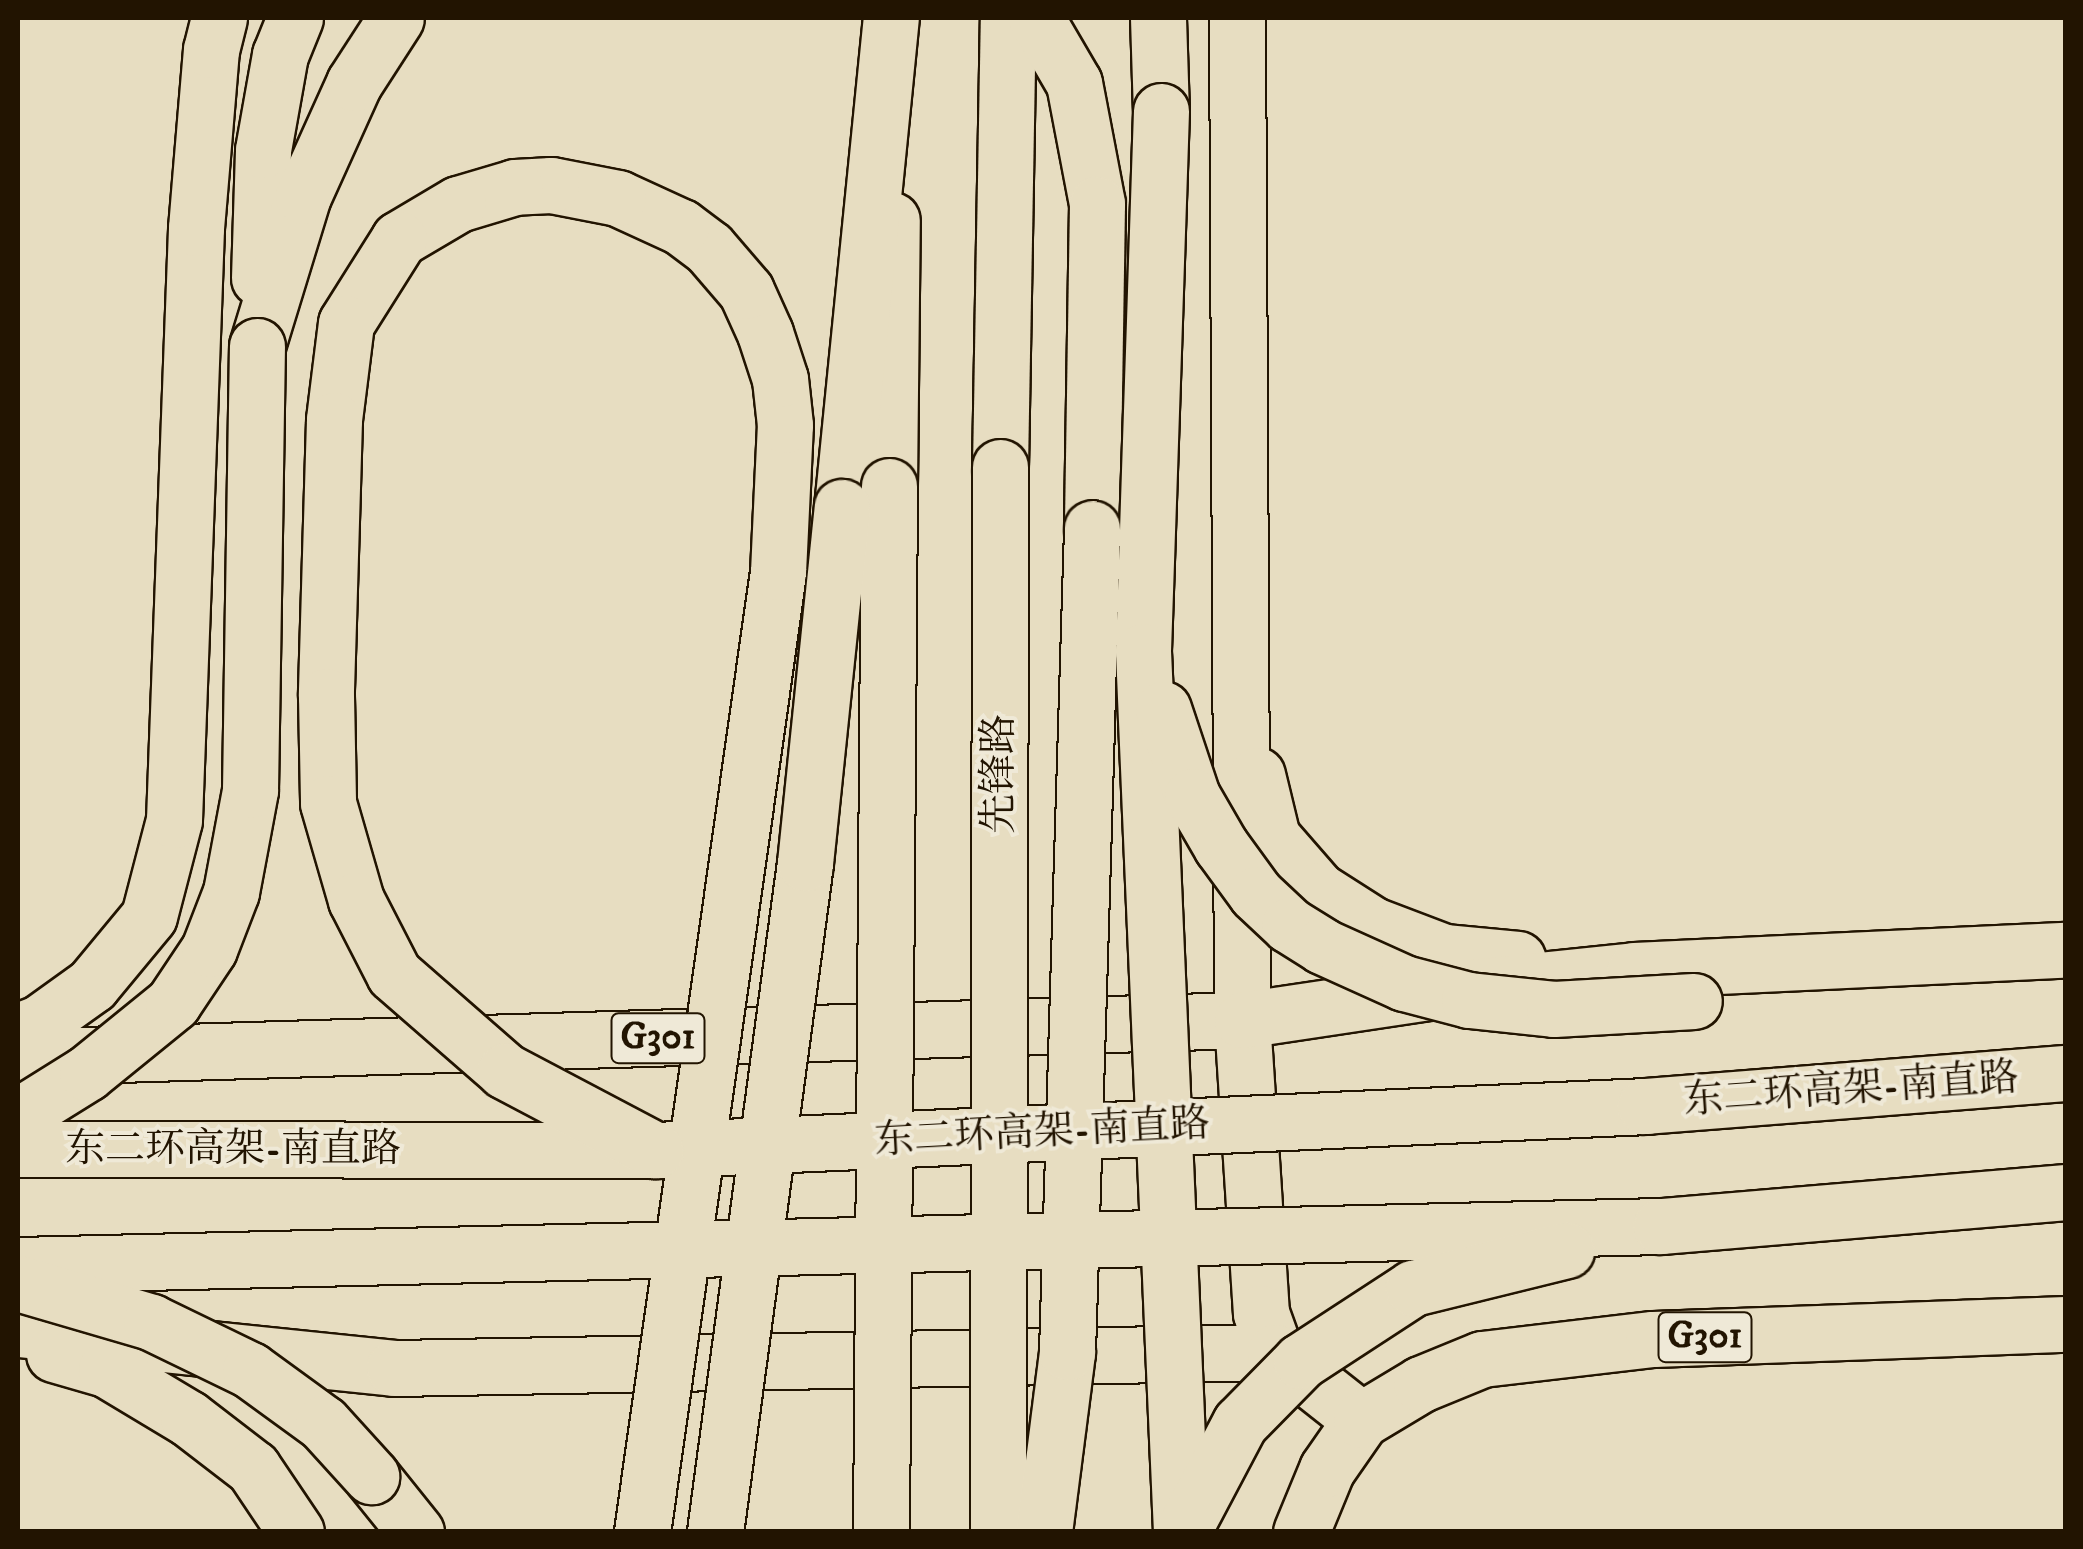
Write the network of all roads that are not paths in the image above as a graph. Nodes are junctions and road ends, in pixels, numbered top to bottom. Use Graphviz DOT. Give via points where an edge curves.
graph roads {
  1 [pos="219,18"];
  2 [pos="296,18"];
  3 [pos="396,18"];
  4 [pos="892,18"];
  5 [pos="1008,18"];
  6 [pos="1036,18"];
  7 [pos="1158,18"];
  8 [pos="1237,18"];
  9 [pos="257,346"];
  10 [pos="866,496"];
  11 [pos="1143,651"];
  12 [pos="1238,696"];
  13 [pos="2066,950"];
  14 [pos="1635,970"];
  15 [pos="2066,983"];
  16 [pos="1242,1020"];
  17 [pos="18,1030"];
  18 [pos="18,1057"];
  19 [pos="2066,1073"];
  20 [pos="18,1116"];
  21 [pos="18,1150"];
  22 [pos="655,1150"];
  23 [pos="2066,1192"];
  24 [pos="1661,1226"];
  25 [pos="18,1265"];
  26 [pos="18,1283"];
  27 [pos="2066,1324"];
  28 [pos="18,1329"];
  29 [pos="18,1344"];
  30 [pos="1275,1352"];
  31 [pos="1362,1420"];
  32 [pos="371,1476"];
  33 [pos="296,1532"];
  34 [pos="384,1532"];
  35 [pos="416,1532"];
  36 [pos="642,1532"];
  37 [pos="715,1532"];
  38 [pos="881,1532"];
  39 [pos="998,1532"];
  40 [pos="1044,1532"];
  41 [pos="1182,1532"];
  42 [pos="1302,1532"];
  1 -- 17 [label="main road" via="210,50 196,228 174,820 149,916 92,986"];
  2 -- 9 [label="main road" via="280,55 262,150"];
  3 -- 9 [label="main road" via="354,83 303,196"];
  4 -- 10 [label="main road"];
  5 -- 39 [label="main road, 先锋路, bridge" via="1000,467"];
  6 -- 40 [label="main road, bridge" via="1074,83 1097,204 1067,1352"];
  7 -- 11 [label="main road, bridge" via="1161,111"];
  8 -- 12 [label="main road"];
  9 -- 20 [label="main road, bridge" via="250,790 231,892 209,949 174,1003 87,1073"];
  10 -- 37 [label="main road, bridge" via="805,863"];
  10 -- 38 [label="main road, bridge"];
  11 -- 15 [label="main road, bridge" via="1192,796 1256,894 1322,946 1404,983 1468,1000 1554,1009"];
  11 -- 41 [label="main road, bridge"];
  12 -- 14 [label="main road" via="1272,837 1318,890 1373,925 1444,952"];
  12 -- 16 [label="main road"];
  13 -- 14 [label="main road, G301"];
  14 -- 16 [label="main road, G301"];
  16 -- 18 [label="main road, G301"];
  16 -- 30 [label="main road" via="1261,1313"];
  19 -- 22 [label="main road, 东二环高架-南直路, bridge" via="1645,1106"];
  21 -- 22 [label="main road, 东二环高架-南直路, bridge"];
  22 -- 36 [label="main road, bridge" via="505,1071 394,974 356,900 328,803 334,420 346,323 399,239 458,204 515,187 551,185 618,198 710,248 746,290 765,333 786,425 778,572"];
  23 -- 24 [label="main road, bridge"];
  24 -- 25 [label="main road, bridge"];
  24 -- 41 [label="main road, bridge" via="1412,1288 1300,1360 1240,1423"];
  26 -- 32 [label="main road, bridge" via="151,1322 250,1370 323,1423"];
  27 -- 31 [label="main road, G301" via="1654,1339 1482,1359 1421,1384"];
  28 -- 30 [label="main road" via="394,1368"];
  29 -- 33 [label="main road" via="106,1368 188,1418 252,1468"];
  30 -- 31 [label="main road"];
  31 -- 42 [label="main road" via="1327,1470"];
  32 -- 34 [label="main road"];
  32 -- 35 [label="main road"];
}
